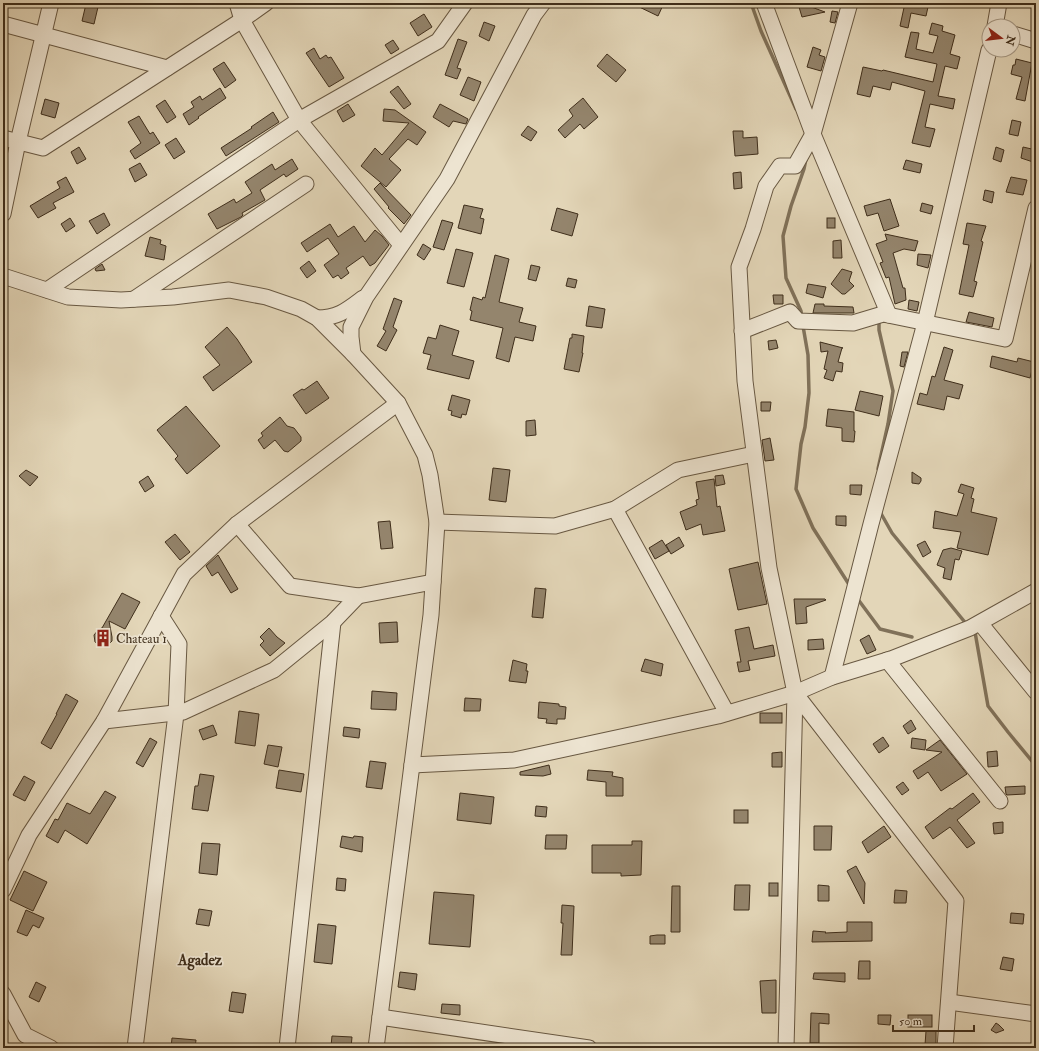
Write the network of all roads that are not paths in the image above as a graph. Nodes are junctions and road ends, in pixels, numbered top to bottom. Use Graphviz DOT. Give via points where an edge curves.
graph roads {
  1 [pos="51,3"];
  2 [pos="237,3"];
  3 [pos="266,3"];
  4 [pos="465,3"];
  5 [pos="543,3"];
  6 [pos="764,3"];
  7 [pos="850,3"];
  8 [pos="999,3"];
  9 [pos="996,18"];
  10 [pos="242,20"];
  11 [pos="3,24"];
  12 [pos="44,35"];
  13 [pos="1021,36"];
  14 [pos="1036,41"];
  15 [pos="987,58"];
  16 [pos="167,68"];
  17 [pos="299,120"];
  18 [pos="813,134"];
  19 [pos="3,138"];
  20 [pos="18,142"];
  21 [pos="306,184"];
  22 [pos="1035,213"];
  23 [pos="3,214"];
  24 [pos="401,245"];
  25 [pos="3,276"];
  26 [pos="47,290"];
  27 [pos="366,297"];
  28 [pos="134,299"];
  29 [pos="889,315"];
  30 [pos="317,318"];
  31 [pos="925,323"];
  32 [pos="742,332"];
  33 [pos="354,354"];
  34 [pos="398,402"];
  35 [pos="754,454"];
  36 [pos="615,510"];
  37 [pos="437,522"];
  38 [pos="237,524"];
  39 [pos="433,582"];
  40 [pos="1036,591"];
  41 [pos="358,596"];
  42 [pos="161,616"];
  43 [pos="333,622"];
  44 [pos="980,623"];
  45 [pos="887,660"];
  46 [pos="832,677"];
  47 [pos="1036,692"];
  48 [pos="795,693"];
  49 [pos="727,713"];
  50 [pos="176,714"];
  51 [pos="104,721"];
  52 [pos="412,765"];
  53 [pos="1000,801"];
  54 [pos="3,890"];
  55 [pos="3,994"];
  56 [pos="949,1002"];
  57 [pos="1036,1014"];
  58 [pos="380,1017"];
  59 [pos="51,1048"];
  60 [pos="135,1048"];
  61 [pos="287,1048"];
  62 [pos="376,1048"];
  63 [pos="589,1048"];
  64 [pos="786,1048"];
  65 [pos="945,1048"];
  1 -- 12 [label="street"];
  2 -- 10 [label="street"];
  3 -- 10 [label="street"];
  4 -- 17 [label="street" via="438,41"];
  5 -- 24 [label="street" via="534,15 447,179"];
  6 -- 18 [label="street"];
  7 -- 18 [label="street"];
  8 -- 9 [label="street"];
  10 -- 16 [label="street"];
  10 -- 17 [label="street"];
  11 -- 12 [label="street"];
  12 -- 16 [label="street"];
  12 -- 20 [label="street"];
  13 -- 14 [label="street"];
  15 -- 31 [label="street"];
  16 -- 20 [label="street" via="43,148"];
  17 -- 24 [label="street"];
  17 -- 26 [label="street"];
  18 -- 29 [label="street"];
  18 -- 32 [label="street" via="795,166 780,166 766,186 739,267"];
  19 -- 20 [label="street"];
  20 -- 23 [label="street"];
  21 -- 28 [label="street"];
  22 -- 31 [label="street" via="1005,339"];
  24 -- 27 [label="street"];
  25 -- 26 [label="street"];
  26 -- 28 [label="street" via="68,297"];
  27 -- 30 [label="street" via="338,315"];
  27 -- 33 [label="street" via="351,327"];
  28 -- 30 [label="street" via="229,290 272,299 301,309"];
  29 -- 31 [label="street"];
  29 -- 32 [label="street" via="883,314 852,323 798,321 790,312"];
  30 -- 33 [label="street"];
  31 -- 46 [label="street"];
  32 -- 35 [label="street"];
  33 -- 34 [label="street"];
  34 -- 37 [label="street" via="425,455"];
  34 -- 38 [label="street"];
  35 -- 36 [label="street" via="678,470"];
  35 -- 48 [label="street" via="769,568"];
  36 -- 37 [label="street" via="555,526"];
  36 -- 49 [label="street"];
  37 -- 39 [label="street"];
  38 -- 41 [label="street" via="290,586"];
  38 -- 42 [label="street" via="184,574"];
  39 -- 41 [label="street"];
  39 -- 52 [label="street"];
  40 -- 44 [label="street"];
  41 -- 43 [label="street"];
  42 -- 50 [label="street" via="179,644"];
  42 -- 51 [label="street"];
  43 -- 50 [label="street" via="274,670"];
  43 -- 61 [label="street"];
  44 -- 45 [label="street"];
  44 -- 47 [label="street"];
  45 -- 46 [label="street"];
  45 -- 53 [label="street"];
  46 -- 48 [label="street"];
  48 -- 49 [label="street"];
  48 -- 56 [label="street" via="956,901"];
  48 -- 64 [label="street"];
  49 -- 52 [label="street" via="514,760"];
  50 -- 51 [label="street"];
  50 -- 60 [label="street"];
  51 -- 54 [label="street" via="29,835"];
  52 -- 58 [label="street"];
  55 -- 59 [label="street" via="25,1035"];
  56 -- 57 [label="street"];
  56 -- 65 [label="street"];
  58 -- 62 [label="street"];
  58 -- 63 [label="street"];
}
